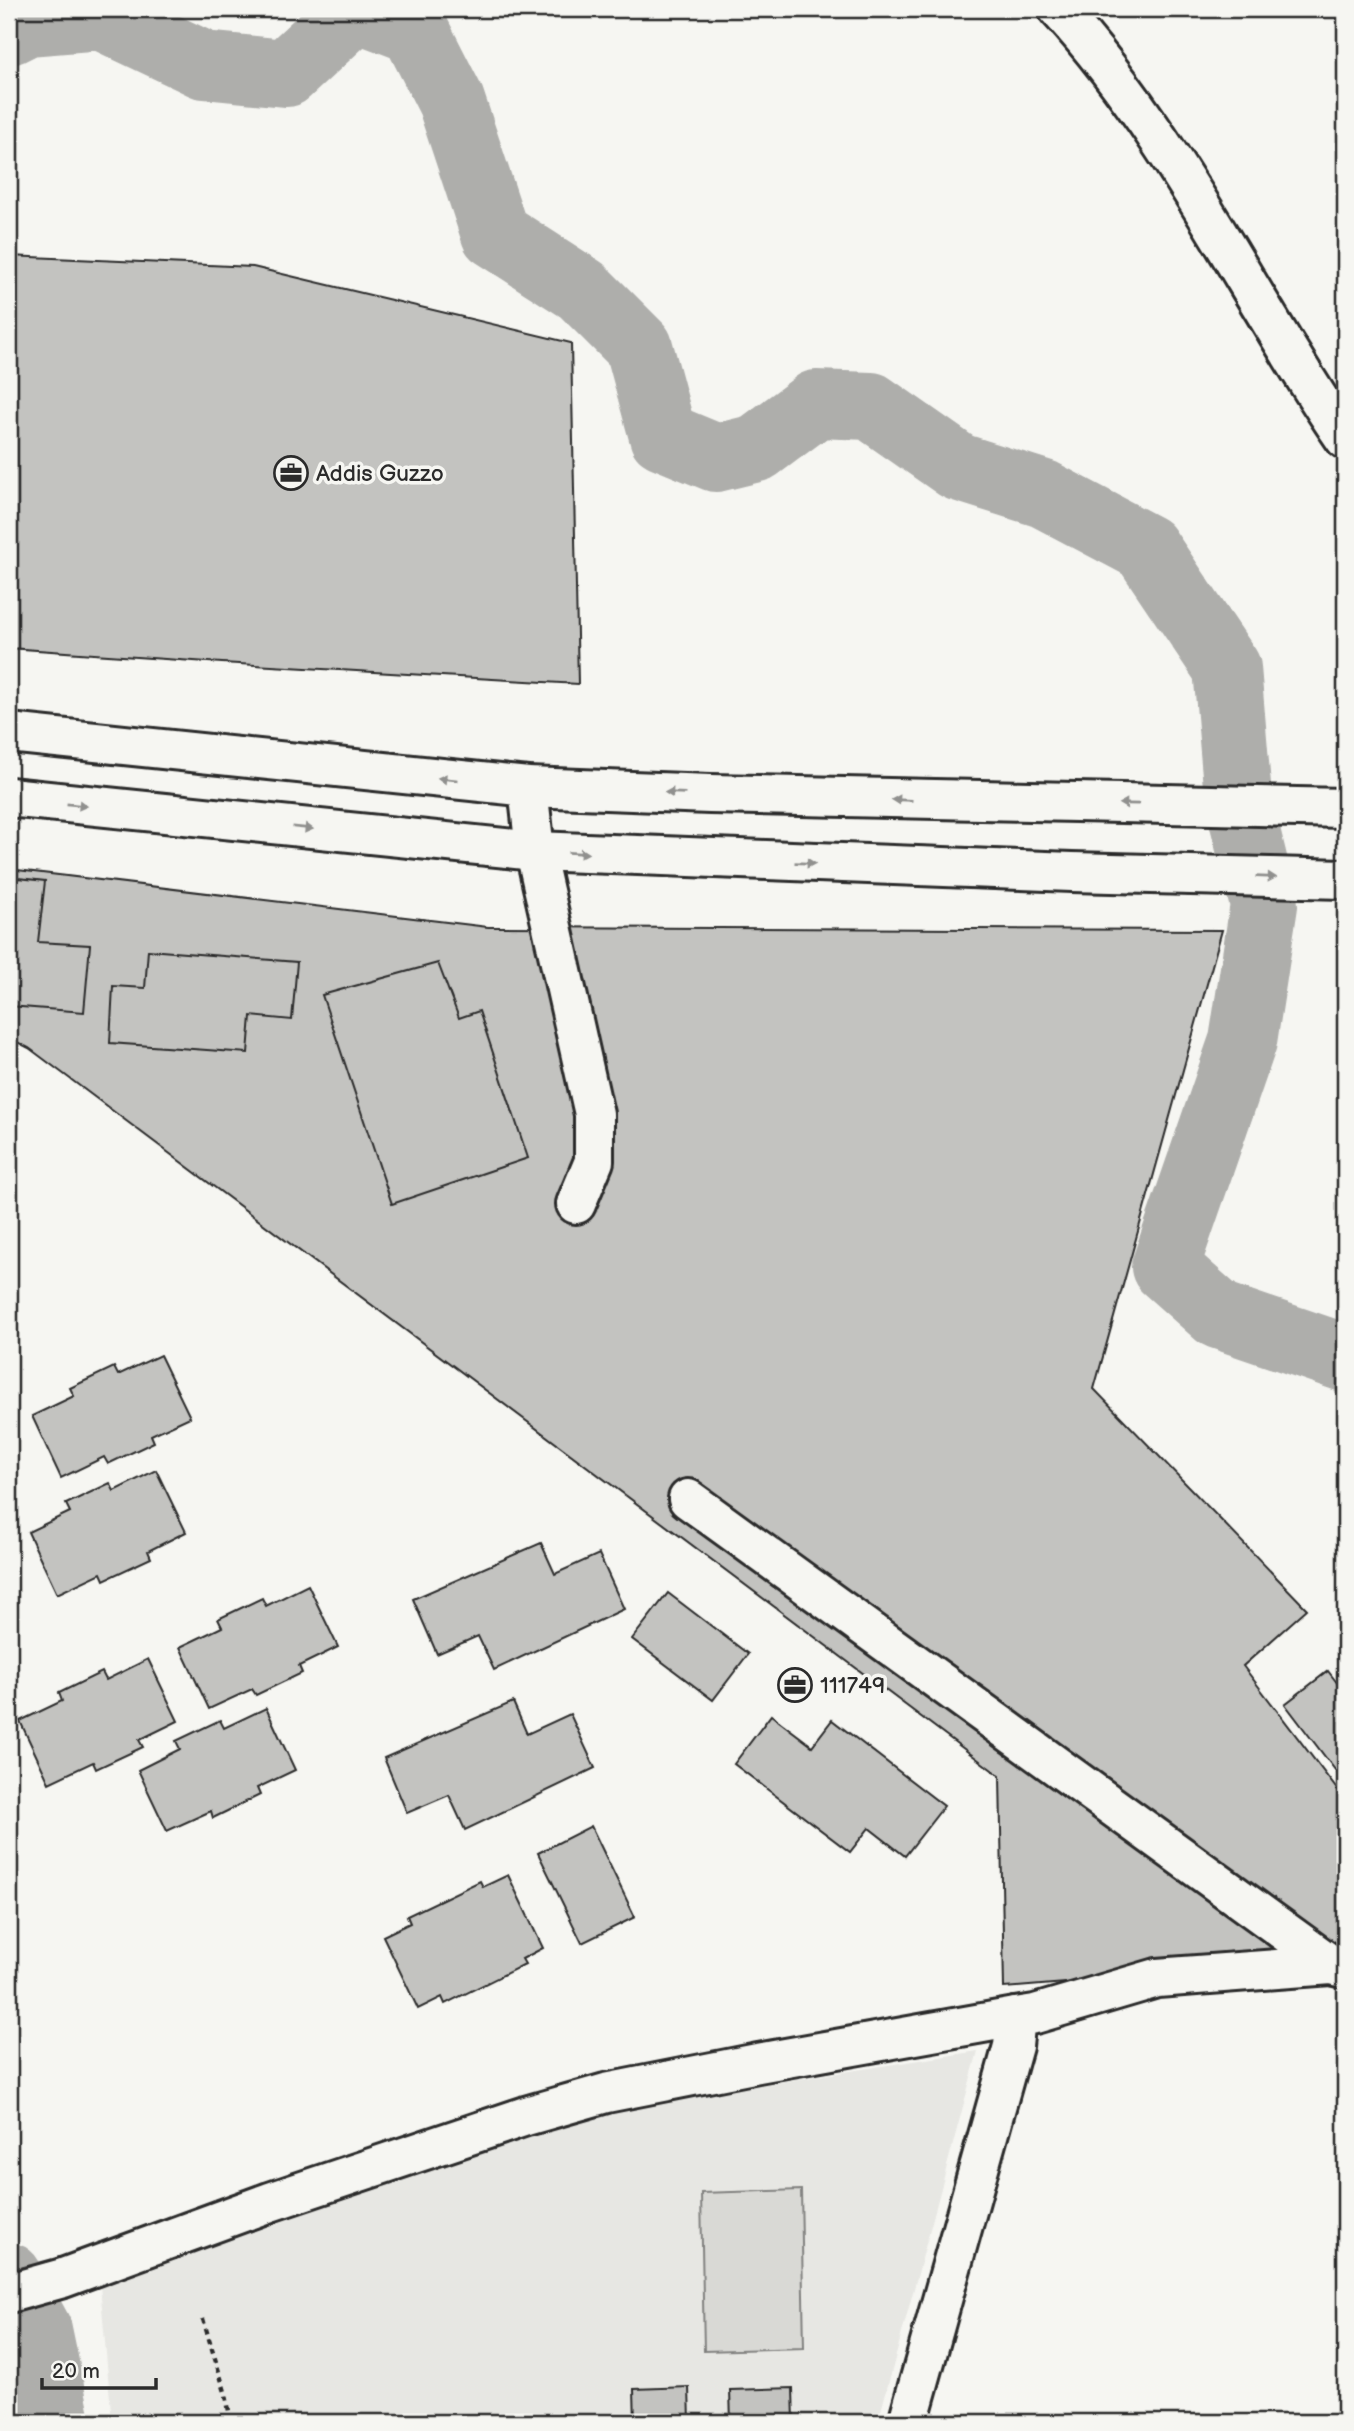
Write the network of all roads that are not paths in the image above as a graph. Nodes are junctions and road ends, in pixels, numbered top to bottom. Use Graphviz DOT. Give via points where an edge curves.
graph roads {
  1 [pos="1058,9"];
  2 [pos="1345,439"];
  3 [pos="9,733"];
  4 [pos="528,787"];
  5 [pos="9,797"];
  6 [pos="1345,808"];
  7 [pos="535,851"];
  8 [pos="1328,879"];
  9 [pos="576,1204"];
  10 [pos="688,1499"];
  11 [pos="1338,1967"];
  12 [pos="1016,2017"];
  13 [pos="9,2293"];
  14 [pos="908,2422"];
  1 -- 2 [label="street" via="1094,48 1190,185"];
  4 -- 3 [label="street, one-way"];
  6 -- 4 [label="street, one-way"];
  4 -- 7 [label="street"];
  5 -- 7 [label="street, one-way"];
  7 -- 8 [label="street, one-way"];
  7 -- 9 [label="street" via="594,1114 594,1161"];
  10 -- 11 [label="street"];
  11 -- 12 [label="street" via="1157,1978"];
  12 -- 13 [label="street" via="606,2093 526,2116"];
  12 -- 14 [label="street" via="1013,2046"];
}
